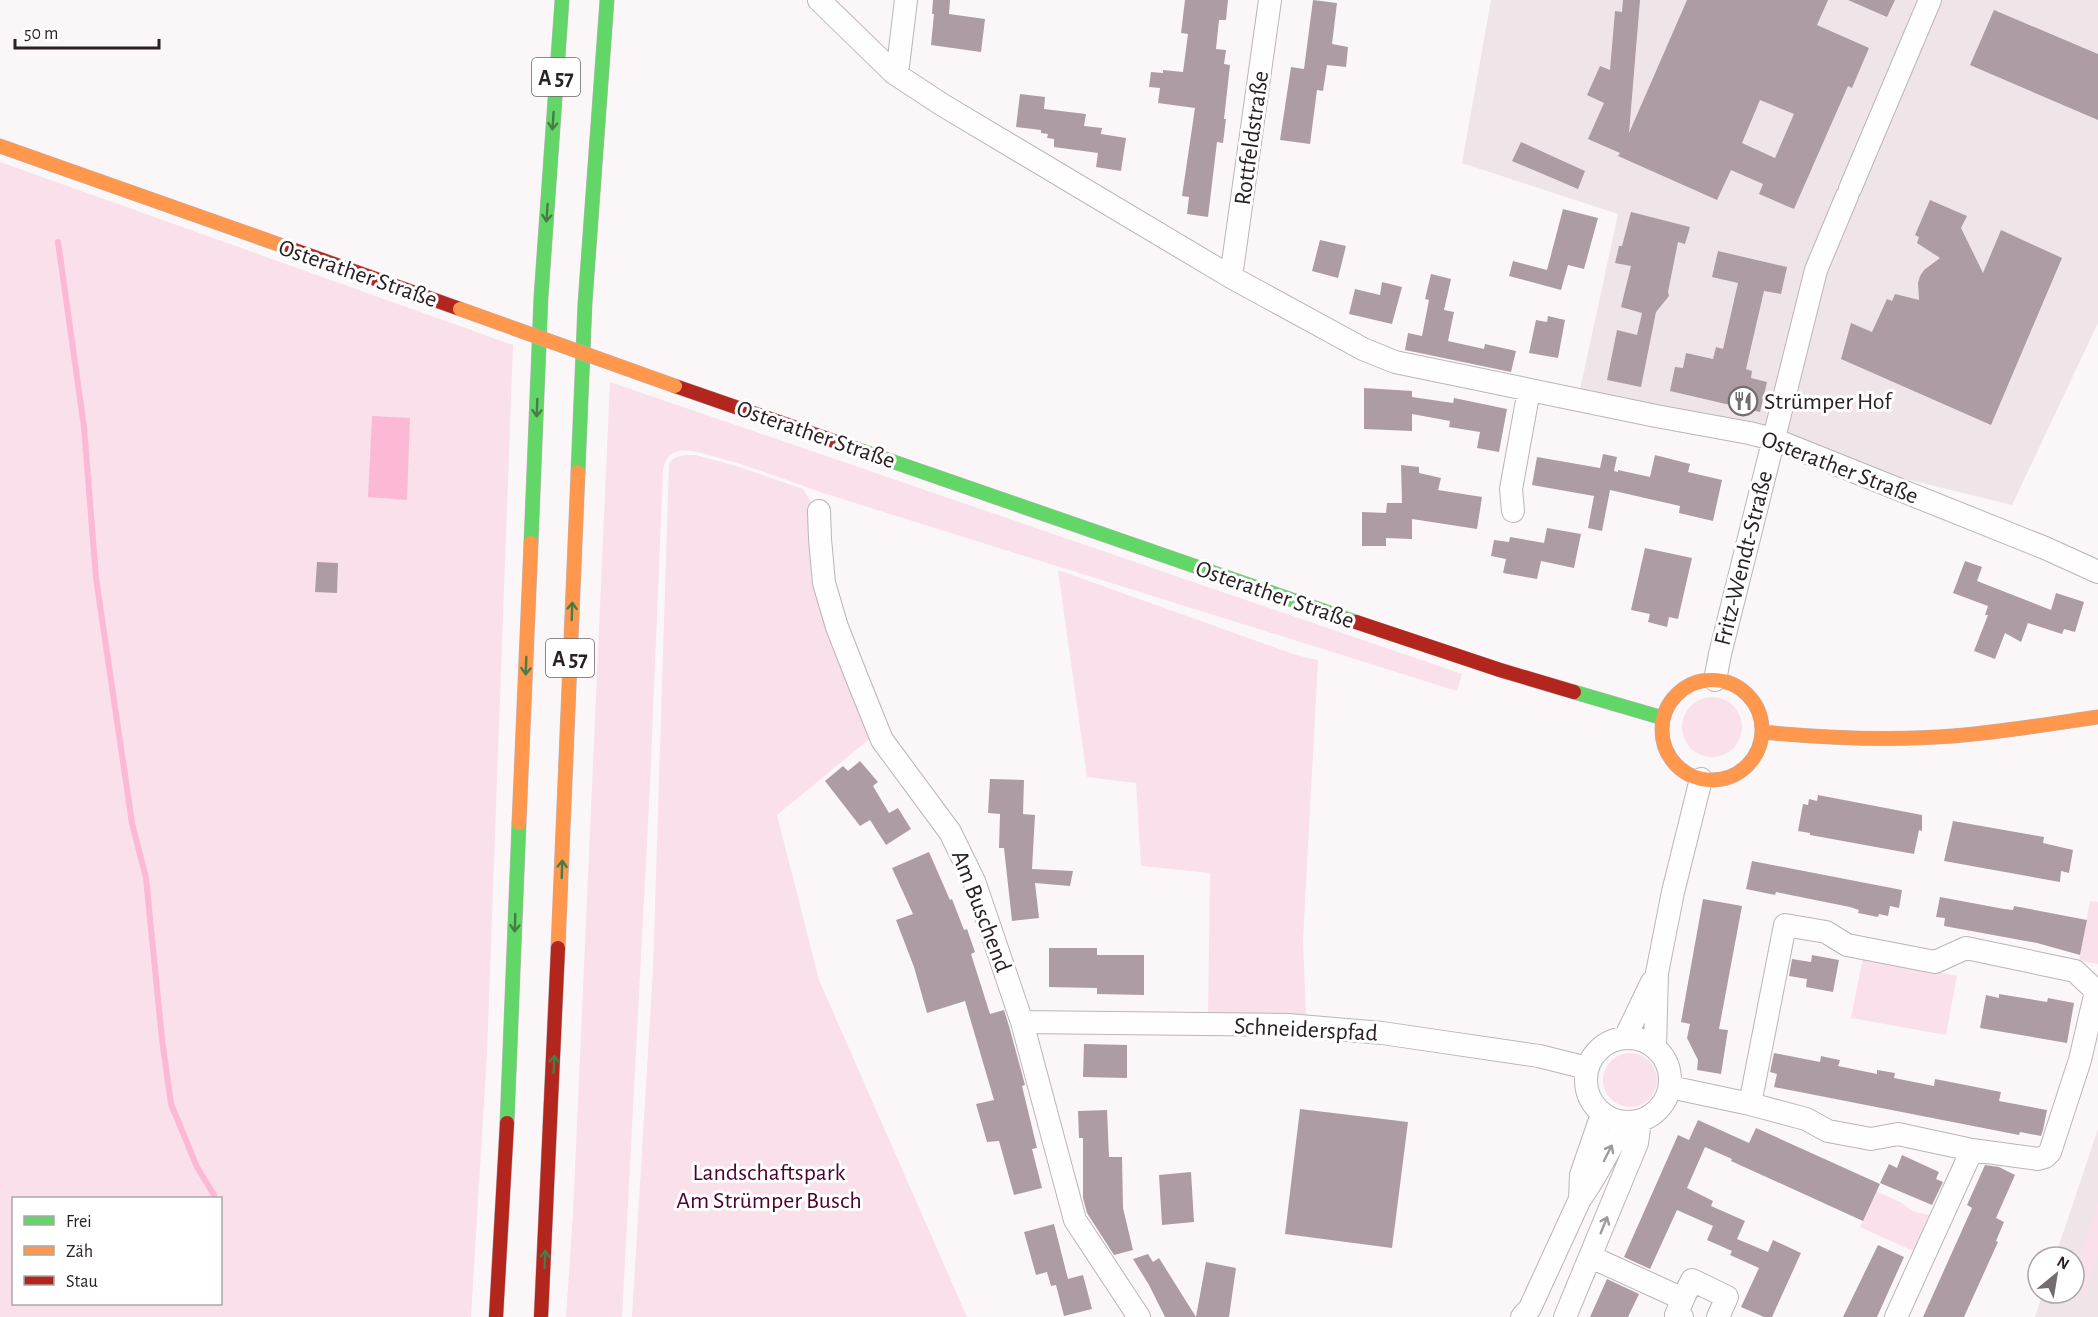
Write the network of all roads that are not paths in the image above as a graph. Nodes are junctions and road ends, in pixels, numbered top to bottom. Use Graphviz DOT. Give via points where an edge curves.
graph roads {
  1 [pos="562,0"];
  2 [pos="607,0"];
  3 [pos="819,0"];
  4 [pos="906,0"];
  5 [pos="1270,0"];
  6 [pos="1930,0"];
  7 [pos="894,74"];
  8 [pos="0,146"];
  9 [pos="1231,277"];
  10 [pos="1529,390"];
  11 [pos="1773,440"];
  12 [pos="819,511"];
  13 [pos="1513,511"];
  14 [pos="2098,572"];
  15 [pos="1715,680"];
  16 [pos="2098,717"];
  17 [pos="1663,718"];
  18 [pos="1762,732"];
  19 [pos="1701,779"];
  20 [pos="1657,973"];
  21 [pos="1022,1022"];
  22 [pos="1625,1038"];
  23 [pos="1655,1048"];
  24 [pos="1587,1068"];
  25 [pos="1670,1087"];
  26 [pos="1750,1104"];
  27 [pos="1602,1114"];
  28 [pos="1633,1122"];
  29 [pos="1972,1150"];
  30 [pos="1580,1199"];
  31 [pos="1591,1257"];
  32 [pos="1682,1308"];
  33 [pos="1527,1314"];
  34 [pos="496,1317"];
  35 [pos="542,1317"];
  36 [pos="1139,1317"];
  37 [pos="1564,1317"];
  38 [pos="1718,1317"];
  39 [pos="1896,1317"];
  1 -- 34 [label="main road, A 57, one-way" via="541,297"];
  35 -- 2 [label="main road, A 57, one-way" via="584,315"];
  3 -- 7 [label="street, Osterather Straße"];
  4 -- 7 [label="street"];
  5 -- 9 [label="street, Rottfeldstraße"];
  6 -- 11 [label="street, Fritz-Wendt-Straße" via="1816,270"];
  7 -- 9 [label="street, Osterather Straße"];
  8 -- 17 [label="main road, Osterather Straße, bridge" via="1370,627"];
  9 -- 10 [label="street, Osterather Straße" via="1363,350 1395,362"];
  10 -- 11 [label="street, Osterather Straße"];
  10 -- 13 [label="street" via="1511,489"];
  11 -- 14 [label="street, Osterather Straße"];
  11 -- 15 [label="street, Fritz-Wendt-Straße"];
  12 -- 21 [label="street, Am Buschend" via="824,583 857,678 882,740 950,832 974,881"];
  15 -- 17 [label="main road" via="1682,689"];
  15 -- 18 [label="main road" via="1743,691 1754,703"];
  16 -- 18 [label="main road" via="1909,738"];
  17 -- 19 [label="main road" via="1665,749 1674,763"];
  18 -- 19 [label="main road" via="1758,748 1738,773 1720,779"];
  19 -- 20 [label="street"];
  20 -- 22 [label="street"];
  20 -- 23 [label="street"];
  21 -- 24 [label="street, Schneiderspfad" via="1288,1025 1382,1033 1539,1056"];
  21 -- 36 [label="street, Am Buschend" via="1075,1220"];
  22 -- 23 [label="street"];
  22 -- 24 [label="street" via="1602,1047"];
  23 -- 25 [label="street" via="1668,1065"];
  24 -- 27 [label="street" via="1588,1093"];
  25 -- 26 [label="street"];
  25 -- 28 [label="street" via="1660,1108"];
  26 -- 29 [label="street" via="1806,1119 1828,1131 1871,1139 1898,1134"];
  26 -- 29 [label="street" via="1785,925 1826,932 1847,945 1935,962 1966,948 2075,970 2096,991 2080,1060 2053,1146 2045,1157 2038,1159"];
  27 -- 28 [label="street" via="1613,1120"];
  27 -- 30 [label="street" via="1581,1175"];
  30 -- 28 [label="street, one-way" via="1614,1140"];
  31 -- 28 [label="street, one-way" via="1637,1143"];
  29 -- 39 [label="street"];
  30 -- 33 [label="street"];
  31 -- 32 [label="street"];
  31 -- 37 [label="street"];
  32 -- 38 [label="street" via="1692,1280 1727,1297"];
}
